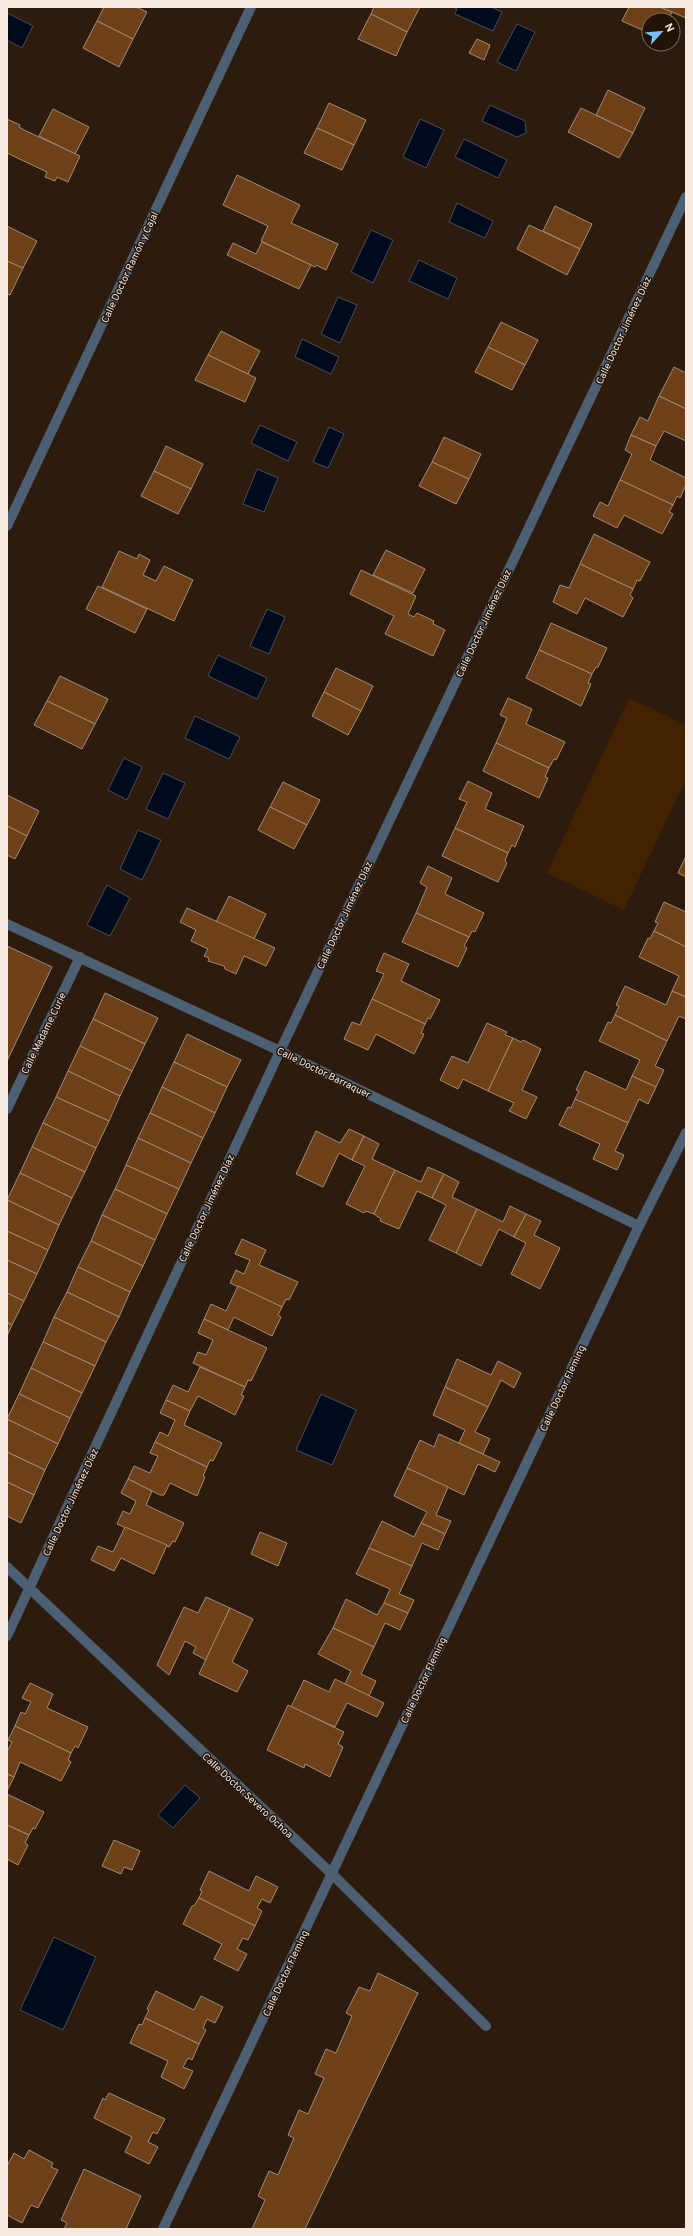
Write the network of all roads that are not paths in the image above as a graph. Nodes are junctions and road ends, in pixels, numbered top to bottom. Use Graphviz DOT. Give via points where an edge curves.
graph roads {
  1 [pos="251,7"];
  2 [pos="686,197"];
  3 [pos="7,526"];
  4 [pos="7,924"];
  5 [pos="80,957"];
  6 [pos="280,1051"];
  7 [pos="7,1109"];
  8 [pos="686,1133"];
  9 [pos="639,1226"];
  10 [pos="7,1567"];
  11 [pos="30,1588"];
  12 [pos="7,1636"];
  13 [pos="332,1874"];
  14 [pos="486,2026"];
  15 [pos="163,2229"];
  1 -- 3 [label="street, Calle Doctor Ramón y Cajal"];
  2 -- 6 [label="street, Calle Doctor Jiménez Díaz"];
  4 -- 5 [label="street, Calle Doctor Barraquer"];
  5 -- 6 [label="street, Calle Doctor Barraquer"];
  5 -- 7 [label="street, Calle Madame Curie"];
  6 -- 9 [label="street, Calle Doctor Barraquer"];
  6 -- 11 [label="street, Calle Doctor Jiménez Díaz"];
  8 -- 9 [label="street, Calle Doctor Fleming"];
  9 -- 13 [label="street, Calle Doctor Fleming"];
  10 -- 11 [label="street, Calle Doctor Severo Ochoa"];
  11 -- 12 [label="street, Calle Doctor Jiménez Díaz"];
  11 -- 13 [label="street, Calle Doctor Severo Ochoa"];
  13 -- 14 [label="street, Calle Doctor Severo Ochoa"];
  13 -- 15 [label="street, Calle Doctor Fleming"];
}
